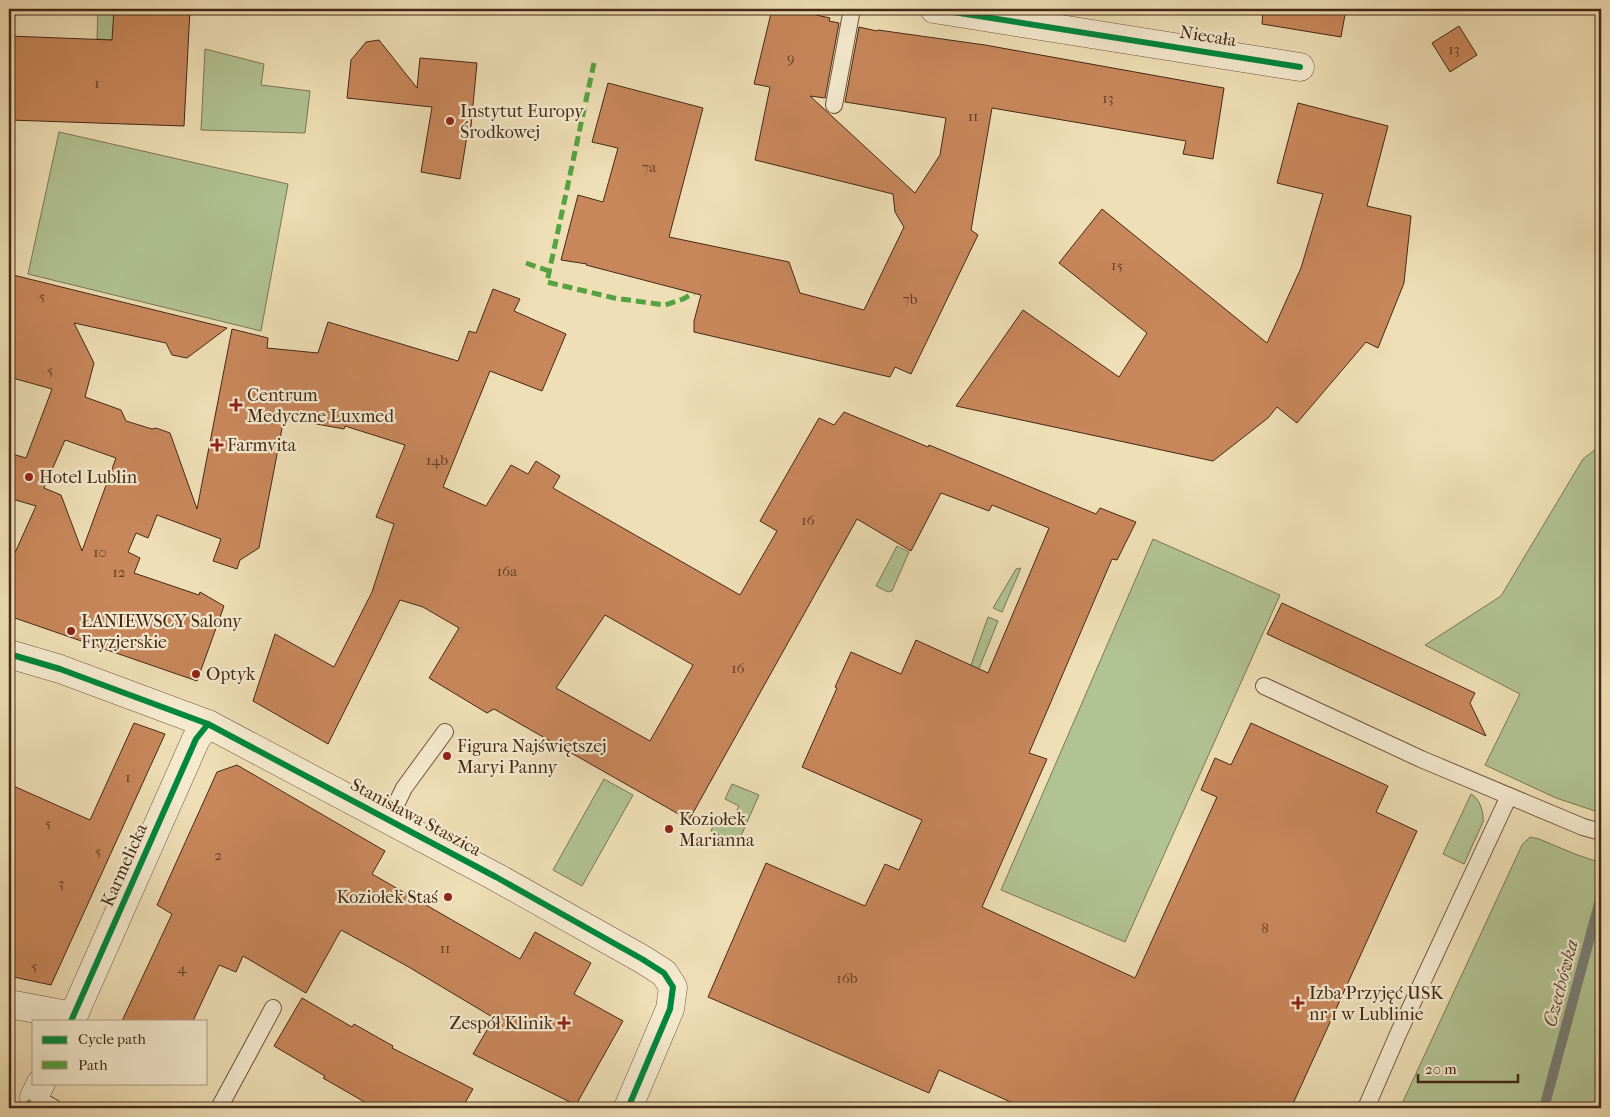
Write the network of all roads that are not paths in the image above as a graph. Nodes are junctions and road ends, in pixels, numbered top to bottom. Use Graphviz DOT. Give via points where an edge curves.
graph roads {
  1 [pos="852,9"];
  2 [pos="934,9"];
  3 [pos="1300,67"];
  4 [pos="834,105"];
  5 [pos="9,654"];
  6 [pos="1264,686"];
  7 [pos="208,724"];
  8 [pos="445,732"];
  9 [pos="1509,796"];
  10 [pos="389,819"];
  11 [pos="1601,832"];
  12 [pos="9,1004"];
  13 [pos="273,1008"];
  14 [pos="72,1019"];
  15 [pos="219,1108"];
  16 [pos="628,1108"];
  17 [pos="1366,1108"];
  1 -- 4 [label="lane"];
  2 -- 3 [label="street, Niecała"];
  5 -- 7 [label="street, Stanisława Staszica" via="60,669"];
  6 -- 9 [label="lane"];
  7 -- 10 [label="street, Stanisława Staszica"];
  7 -- 14 [label="street, Karmelicka" via="196,739"];
  8 -- 10 [label="lane" via="404,788"];
  9 -- 11 [label="lane"];
  9 -- 17 [label="lane"];
  10 -- 16 [label="street, Stanisława Staszica" via="561,913 664,974 674,987 670,1009"];
  12 -- 14 [label="street"];
  13 -- 15 [label="lane"];
}
